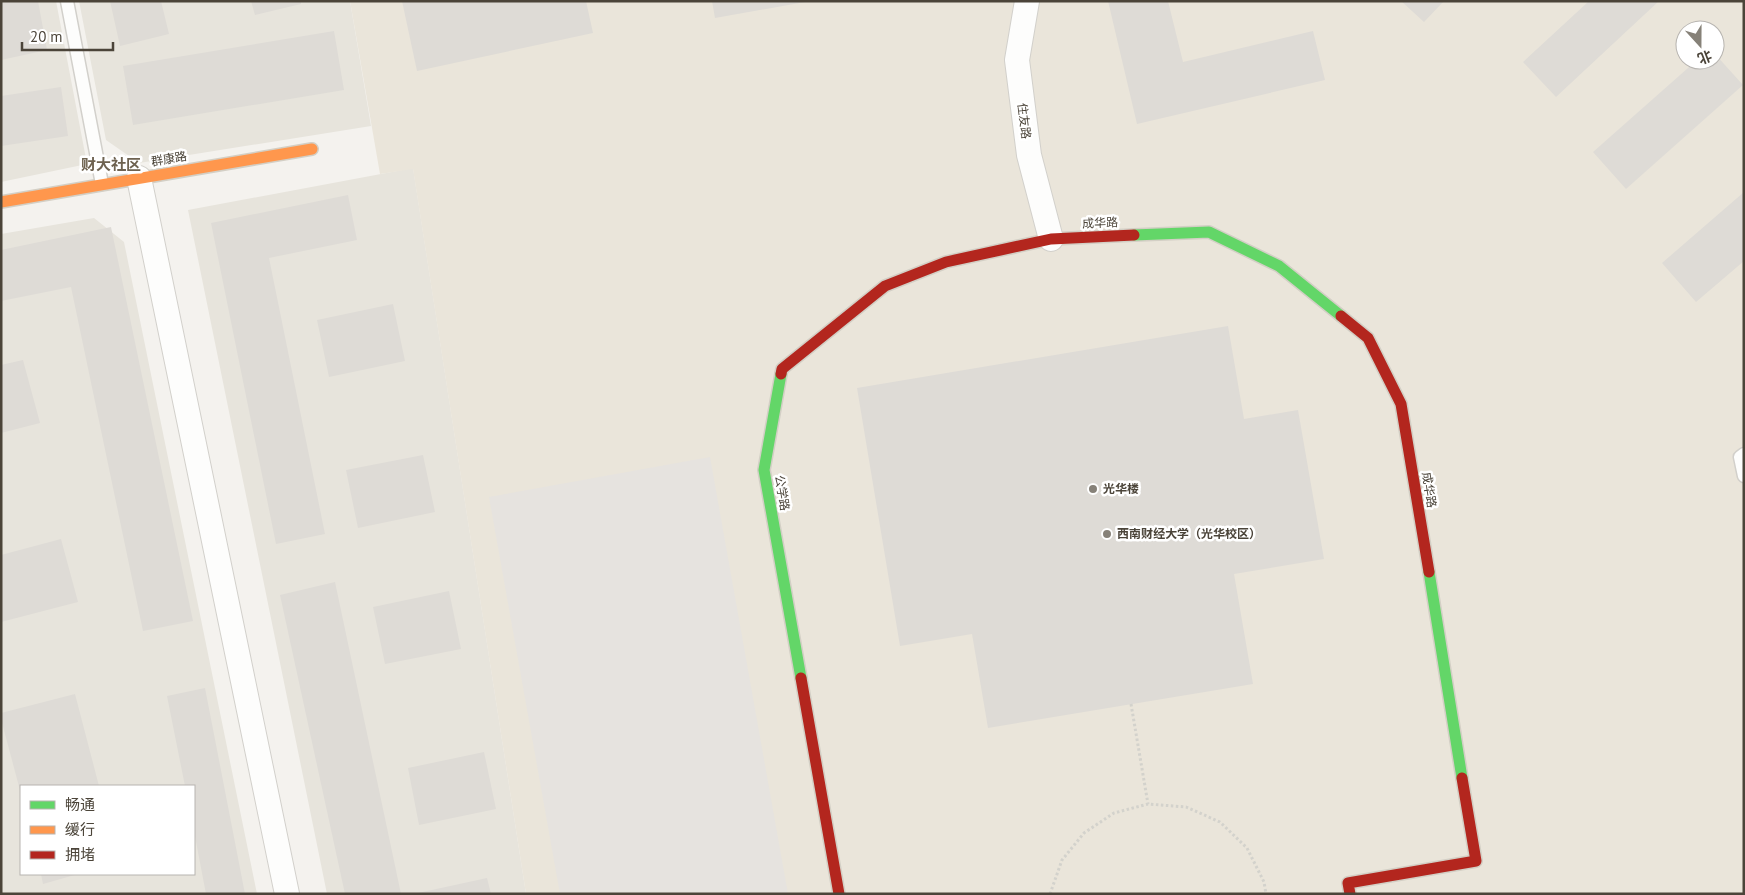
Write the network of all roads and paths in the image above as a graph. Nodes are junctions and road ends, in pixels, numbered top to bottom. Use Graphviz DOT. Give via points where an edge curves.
graph roads {
  1 [pos="67,1"];
  2 [pos="1027,1"];
  3 [pos="312,149"];
  4 [pos="139,178"];
  5 [pos="102,184"];
  6 [pos="1,202"];
  7 [pos="1051,239"];
  8 [pos="1744,454"];
  9 [pos="1744,476"];
  10 [pos="1131,704"];
  11 [pos="1148,804"];
  12 [pos="287,894"];
  13 [pos="839,894"];
  14 [pos="1050,894"];
  15 [pos="1266,894"];
  16 [pos="1350,894"];
  1 -- 5 [label="lane"];
  2 -- 7 [label="street, 住友路" via="1017,60 1029,154"];
  3 -- 4 [label="street, 群康路"];
  4 -- 5 [label="street, 群康路"];
  4 -- 12 [label="street"];
  5 -- 6 [label="street, 群康路"];
  7 -- 13 [label="street, 公学路" via="946,262 885,286 782,369 764,470"];
  7 -- 16 [label="street, 成华路" via="1209,232 1218,236 1279,266 1368,338 1401,404 1476,862 1348,884"];
  8 -- 9 [label="lane" via="1740,457"];
  10 -- 11 [label="path"];
  11 -- 14 [label="path" via="1114,813 1084,832 1062,860"];
  11 -- 15 [label="path" via="1186,807 1220,822 1248,848 1264,882"];
}
